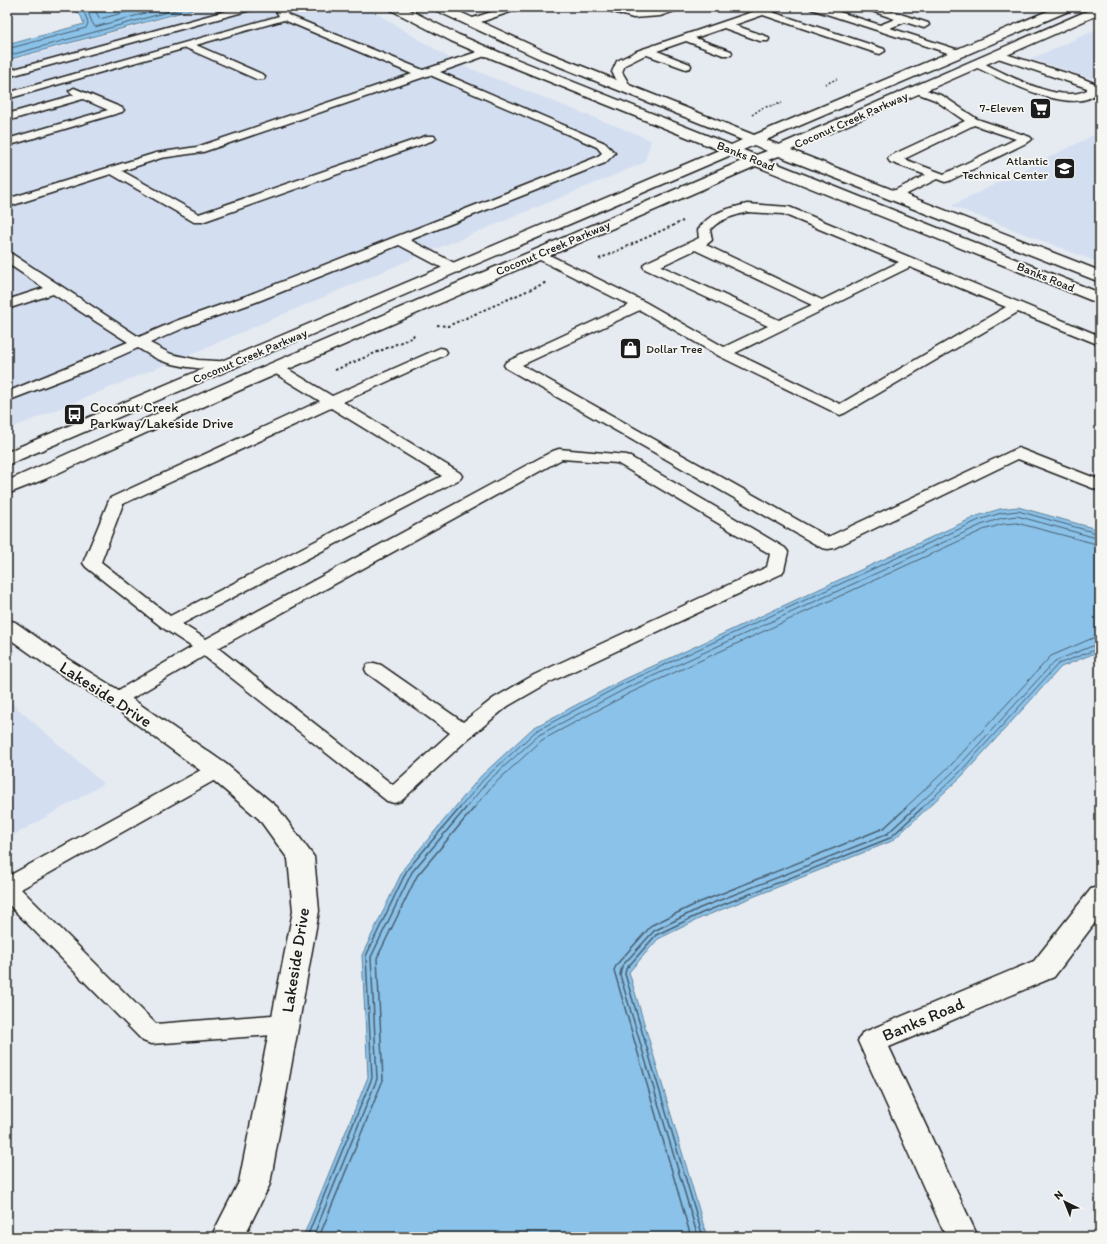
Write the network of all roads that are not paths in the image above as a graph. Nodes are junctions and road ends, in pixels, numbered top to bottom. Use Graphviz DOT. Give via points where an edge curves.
graph roads {
  1 [pos="251,7"];
  2 [pos="277,7"];
  3 [pos="395,7"];
  4 [pos="439,7"];
  5 [pos="516,7"];
  6 [pos="607,7"];
  7 [pos="677,7"];
  8 [pos="777,7"];
  9 [pos="814,7"];
  10 [pos="869,7"];
  11 [pos="1067,7"];
  12 [pos="1100,10"];
  13 [pos="763,12"];
  14 [pos="285,17"];
  15 [pos="904,18"];
  16 [pos="471,22"];
  17 [pos="724,25"];
  18 [pos="924,25"];
  19 [pos="880,28"];
  20 [pos="686,38"];
  21 [pos="764,38"];
  22 [pos="848,40"];
  23 [pos="187,45"];
  24 [pos="647,51"];
  25 [pos="880,51"];
  26 [pos="487,52"];
  27 [pos="727,53"];
  28 [pos="958,53"];
  29 [pos="999,55"];
  30 [pos="977,64"];
  31 [pos="686,66"];
  32 [pos="425,73"];
  33 [pos="7,74"];
  34 [pos="260,77"];
  35 [pos="56,82"];
  36 [pos="627,89"];
  37 [pos="918,90"];
  38 [pos="84,95"];
  39 [pos="7,96"];
  40 [pos="7,118"];
  41 [pos="972,121"];
  42 [pos="955,129"];
  43 [pos="970,134"];
  44 [pos="430,138"];
  45 [pos="937,138"];
  46 [pos="755,140"];
  47 [pos="951,142"];
  48 [pos="7,143"];
  49 [pos="916,148"];
  50 [pos="732,150"];
  51 [pos="780,150"];
  52 [pos="929,152"];
  53 [pos="756,160"];
  54 [pos="112,170"];
  55 [pos="936,175"];
  56 [pos="893,196"];
  57 [pos="7,203"];
  58 [pos="400,240"];
  59 [pos="695,245"];
  60 [pos="539,254"];
  61 [pos="7,258"];
  62 [pos="910,262"];
  63 [pos="455,268"];
  64 [pos="1100,276"];
  65 [pos="54,289"];
  66 [pos="1100,299"];
  67 [pos="640,304"];
  68 [pos="7,305"];
  69 [pos="823,305"];
  70 [pos="1017,307"];
  71 [pos="780,326"];
  72 [pos="1100,341"];
  73 [pos="137,342"];
  74 [pos="440,352"];
  75 [pos="724,353"];
  76 [pos="229,365"];
  77 [pos="276,368"];
  78 [pos="7,397"];
  79 [pos="332,401"];
  80 [pos="7,459"];
  81 [pos="1100,486"];
  82 [pos="7,488"];
  83 [pos="169,624"];
  84 [pos="7,627"];
  85 [pos="205,647"];
  86 [pos="374,669"];
  87 [pos="117,699"];
  88 [pos="463,732"];
  89 [pos="217,770"];
  90 [pos="7,888"];
  91 [pos="1100,896"];
  92 [pos="284,1024"];
  93 [pos="227,1237"];
  94 [pos="962,1237"];
  1 -- 33 [label="lane"];
  2 -- 14 [label="lane"];
  3 -- 26 [label="main road, Banks Road"];
  4 -- 16 [label="main road, Banks Road"];
  5 -- 16 [label="lane"];
  6 -- 7 [label="lane" via="633,15 660,13"];
  8 -- 13 [label="lane"];
  9 -- 19 [label="lane"];
  10 -- 15 [label="lane"];
  11 -- 28 [label="main road, Coconut Creek Parkway"];
  12 -- 29 [label="main road, Coconut Creek Parkway"];
  13 -- 17 [label="lane"];
  13 -- 22 [label="lane"];
  14 -- 23 [label="lane"];
  14 -- 32 [label="lane"];
  15 -- 18 [label="lane"];
  15 -- 19 [label="lane"];
  16 -- 36 [label="main road, Banks Road" via="540,54"];
  17 -- 20 [label="lane"];
  17 -- 21 [label="lane"];
  19 -- 22 [label="lane"];
  19 -- 28 [label="lane"];
  20 -- 24 [label="lane"];
  20 -- 27 [label="lane"];
  22 -- 25 [label="lane"];
  23 -- 34 [label="lane"];
  23 -- 35 [label="lane"];
  24 -- 31 [label="lane"];
  24 -- 36 [label="lane" via="621,63 617,72"];
  26 -- 32 [label="lane"];
  26 -- 50 [label="main road, Banks Road"];
  28 -- 46 [label="main road, Coconut Creek Parkway"];
  29 -- 30 [label="main road, Coconut Creek Parkway"];
  29 -- 30 [label="lane" via="1074,79 1092,86 1093,91 1069,98 1048,94"];
  30 -- 37 [label="main road, Coconut Creek Parkway"];
  32 -- 54 [label="lane" via="199,150 160,155"];
  32 -- 58 [label="lane" via="601,145 609,153 601,160"];
  35 -- 38 [label="lane"];
  35 -- 39 [label="lane"];
  36 -- 46 [label="main road, Banks Road"];
  37 -- 41 [label="lane" via="939,98"];
  37 -- 51 [label="main road, Coconut Creek Parkway"];
  38 -- 40 [label="lane"];
  38 -- 48 [label="lane" via="118,110"];
  41 -- 42 [label="lane"];
  41 -- 55 [label="lane" via="1026,139 1003,146 964,165 946,178"];
  42 -- 43 [label="lane"];
  42 -- 45 [label="lane"];
  44 -- 54 [label="lane" via="198,219"];
  45 -- 47 [label="lane"];
  45 -- 49 [label="lane"];
  46 -- 50 [label="main road, Coconut Creek Parkway"];
  46 -- 51 [label="main road, Banks Road"];
  49 -- 52 [label="lane"];
  49 -- 55 [label="lane" via="894,159"];
  50 -- 53 [label="main road, Banks Road"];
  50 -- 63 [label="main road, Coconut Creek Parkway"];
  51 -- 53 [label="main road, Coconut Creek Parkway"];
  51 -- 56 [label="main road, Banks Road"];
  53 -- 60 [label="main road, Coconut Creek Parkway"];
  53 -- 66 [label="main road, Banks Road"];
  54 -- 57 [label="lane"];
  55 -- 56 [label="lane"];
  56 -- 64 [label="main road, Banks Road"];
  58 -- 63 [label="lane"];
  58 -- 73 [label="lane"];
  59 -- 62 [label="lane" via="706,240 704,230 710,222 726,214 747,208 784,210"];
  59 -- 69 [label="lane"];
  59 -- 71 [label="lane" via="650,266"];
  60 -- 67 [label="lane"];
  60 -- 77 [label="main road, Coconut Creek Parkway"];
  61 -- 65 [label="lane"];
  62 -- 69 [label="lane"];
  62 -- 70 [label="lane"];
  63 -- 76 [label="main road, Coconut Creek Parkway"];
  65 -- 68 [label="lane"];
  65 -- 73 [label="lane"];
  67 -- 75 [label="lane"];
  67 -- 81 [label="lane" via="511,365 828,544 1018,453"];
  69 -- 71 [label="lane"];
  70 -- 72 [label="lane"];
  70 -- 75 [label="lane" via="840,410"];
  71 -- 75 [label="lane"];
  73 -- 76 [label="lane" via="179,361"];
  73 -- 78 [label="lane" via="88,365"];
  74 -- 79 [label="lane"];
  76 -- 80 [label="main road, Coconut Creek Parkway"];
  77 -- 79 [label="lane"];
  77 -- 82 [label="main road, Coconut Creek Parkway"];
  79 -- 83 [label="lane" via="116,501 92,563"];
  79 -- 83 [label="lane" via="454,476"];
  83 -- 85 [label="lane"];
  84 -- 87 [label="main road, Lakeside Drive"];
  85 -- 87 [label="lane"];
  85 -- 88 [label="lane" via="394,796"];
  85 -- 88 [label="lane" via="558,454 621,458 779,552 775,570 541,678 501,702"];
  86 -- 88 [label="lane"];
  87 -- 89 [label="main road, Lakeside Drive"];
  89 -- 90 [label="lane"];
  89 -- 92 [label="main road, Lakeside Drive" via="268,813 300,857 306,911"];
  90 -- 92 [label="lane" via="151,1034"];
  91 -- 94 [label="main road, Banks Road" via="1044,969 872,1041"];
  92 -- 93 [label="main road, Lakeside Drive" via="254,1184"];
}
